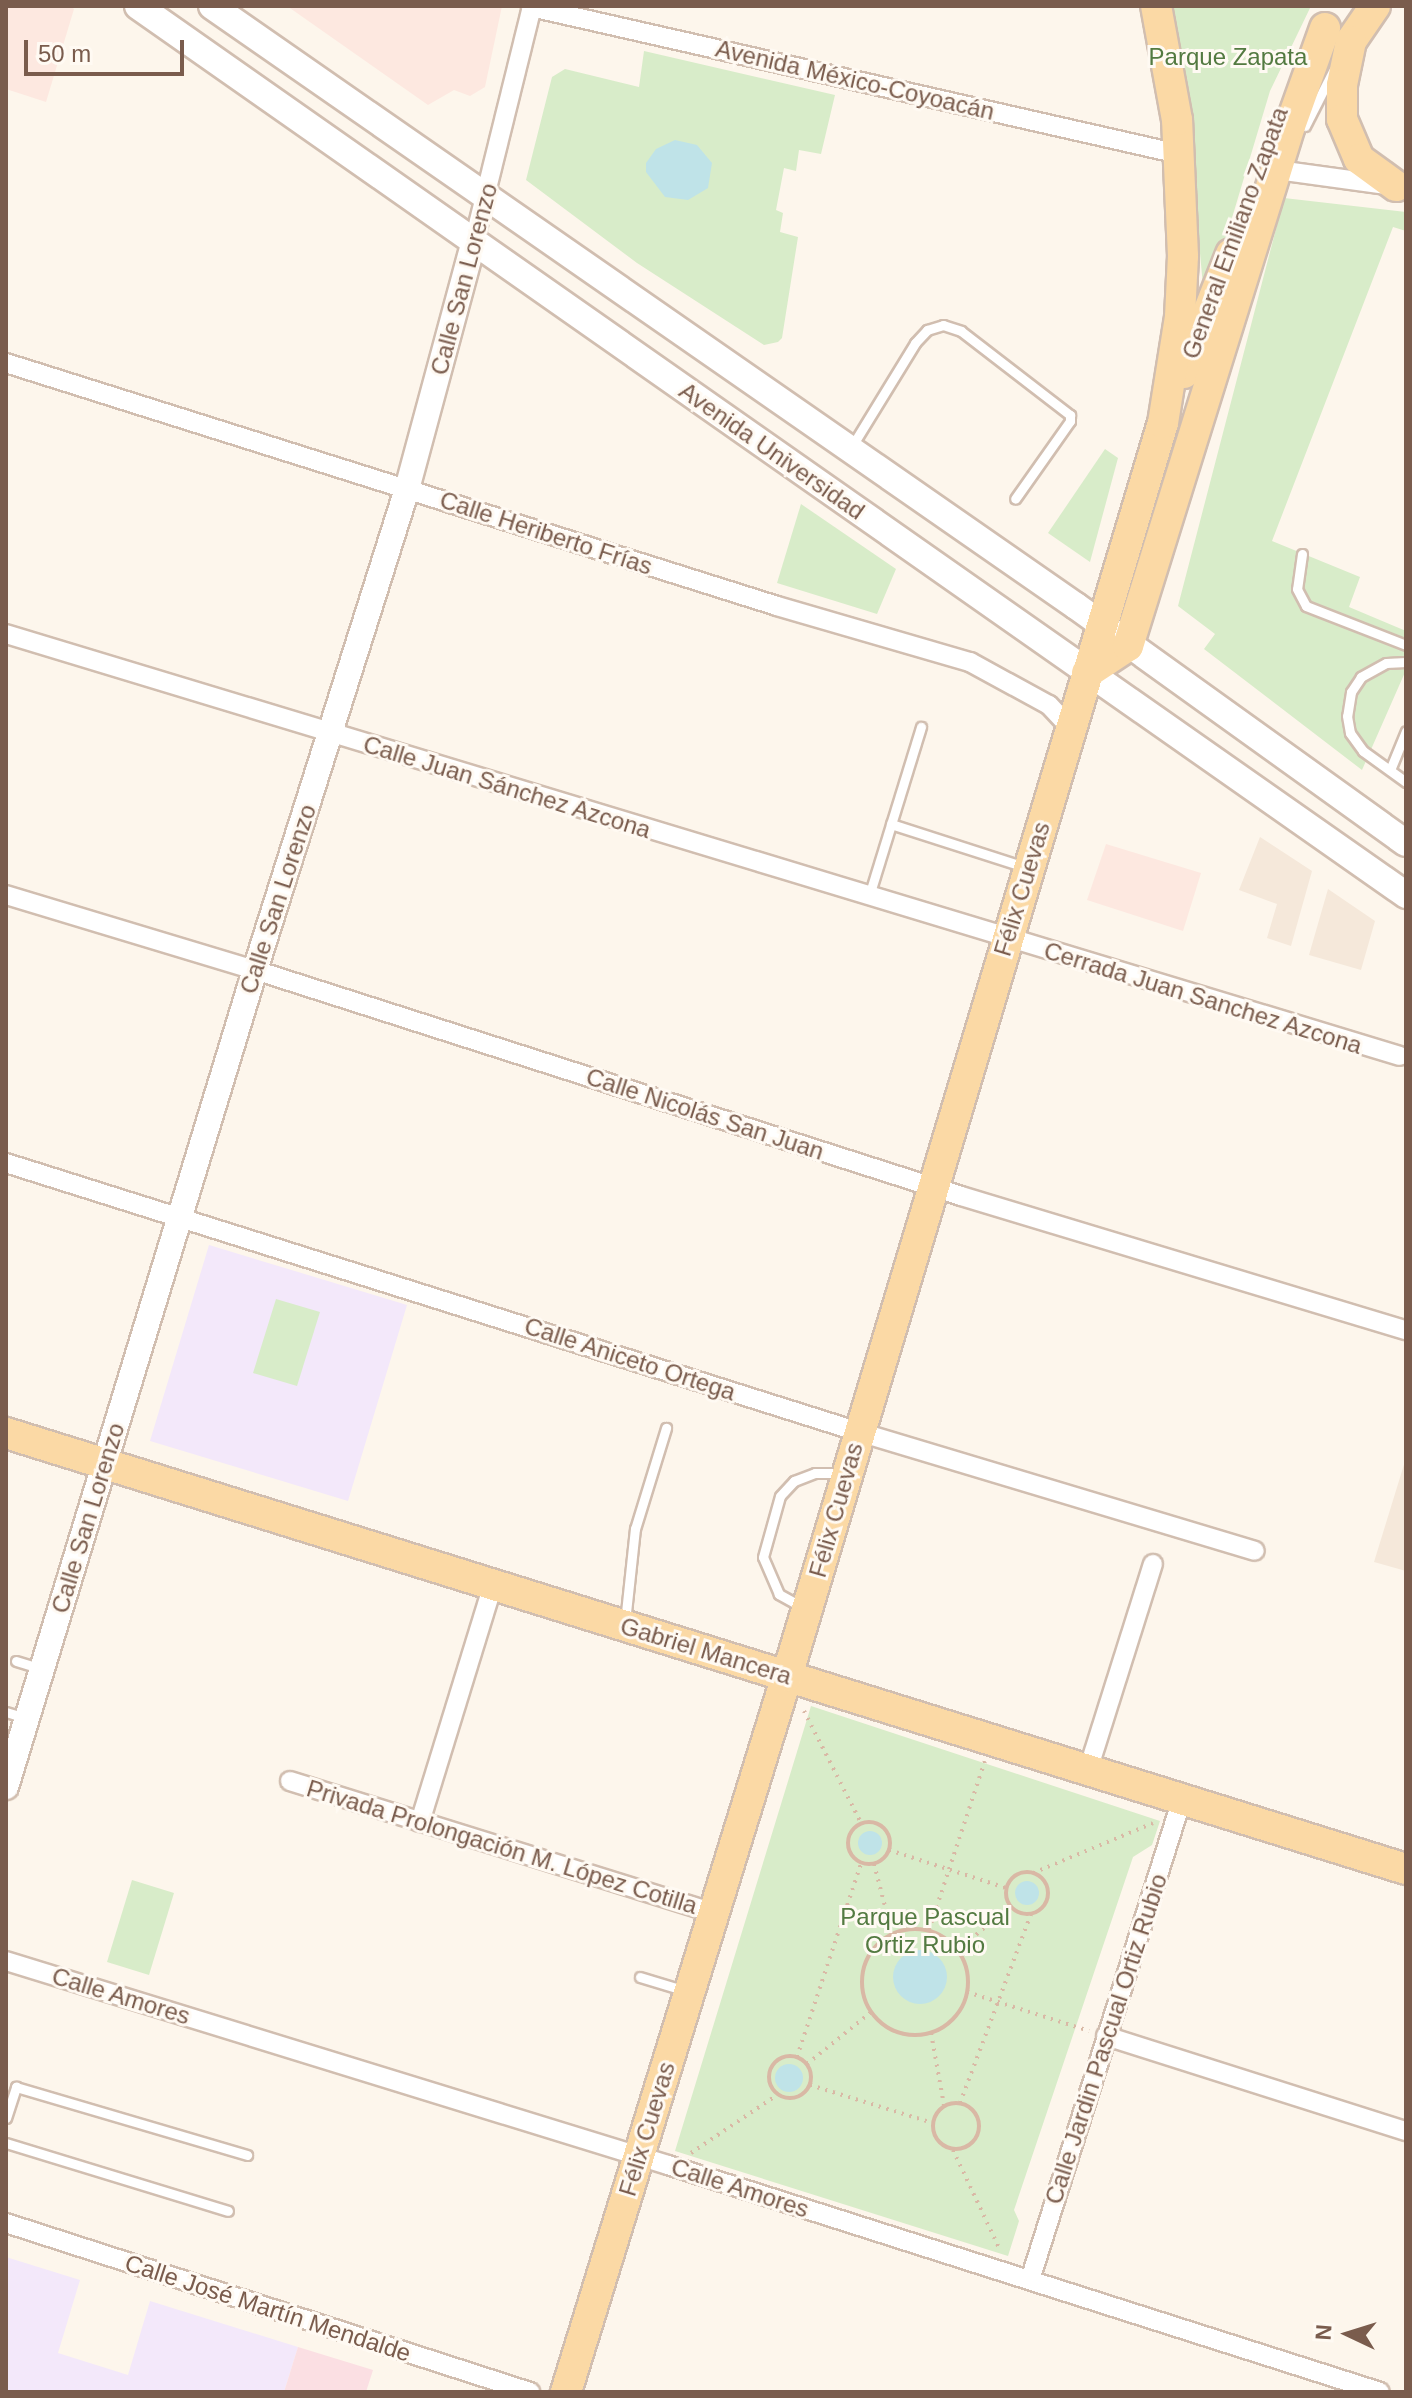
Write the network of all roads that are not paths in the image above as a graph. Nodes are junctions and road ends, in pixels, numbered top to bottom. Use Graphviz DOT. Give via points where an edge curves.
graph roads {
  1 [pos="138,6"];
  2 [pos="212,6"];
  3 [pos="532,6"];
  4 [pos="1156,6"];
  5 [pos="1375,6"];
  6 [pos="1338,25"];
  7 [pos="1302,135"];
  8 [pos="1179,154"];
  9 [pos="1280,167"];
  10 [pos="1401,187"];
  11 [pos="487,199"];
  12 [pos="474,241"];
  13 [pos="6,363"];
  14 [pos="1163,423"];
  15 [pos="850,449"];
  16 [pos="407,489"];
  17 [pos="1015,499"];
  18 [pos="1302,554"];
  19 [pos="1102,626"];
  20 [pos="6,634"];
  21 [pos="1406,645"];
  22 [pos="1133,649"];
  23 [pos="1406,662"];
  24 [pos="1087,673"];
  25 [pos="921,727"];
  26 [pos="1071,729"];
  27 [pos="1406,731"];
  28 [pos="331,734"];
  29 [pos="1390,770"];
  30 [pos="1406,782"];
  31 [pos="891,824"];
  32 [pos="1406,843"];
  33 [pos="1028,868"];
  34 [pos="6,895"];
  35 [pos="1406,895"];
  36 [pos="869,896"];
  37 [pos="1007,939"];
  38 [pos="255,970"];
  39 [pos="1400,1056"];
  40 [pos="6,1163"];
  41 [pos="933,1187"];
  42 [pos="180,1216"];
  43 [pos="1406,1330"];
  44 [pos="666,1428"];
  45 [pos="859,1432"];
  46 [pos="6,1433"];
  47 [pos="104,1464"];
  48 [pos="847,1473"];
  49 [pos="1255,1551"];
  50 [pos="1153,1564"];
  51 [pos="493,1585"];
  52 [pos="807,1610"];
  53 [pos="624,1626"];
  54 [pos="16,1661"];
  55 [pos="42,1669"];
  56 [pos="787,1676"];
  57 [pos="16,1715"];
  58 [pos="1088,1770"];
  59 [pos="290,1781"];
  60 [pos="6,1787"];
  61 [pos="1174,1797"];
  62 [pos="420,1822"];
  63 [pos="1406,1869"];
  64 [pos="714,1913"];
  65 [pos="6,1961"];
  66 [pos="640,1977"];
  67 [pos="690,1992"];
  68 [pos="1106,2036"];
  69 [pos="6,2118"];
  70 [pos="1406,2131"];
  71 [pos="6,2143"];
  72 [pos="247,2155"];
  73 [pos="639,2156"];
  74 [pos="228,2211"];
  75 [pos="6,2223"];
  76 [pos="1030,2280"];
  77 [pos="530,2392"];
  78 [pos="566,2392"];
  79 [pos="1380,2392"];
  1 -- 12 [label="main road, Avenida Universidad"];
  2 -- 11 [label="main road, Avenida Universidad"];
  3 -- 8 [label="street, Avenida México-Coyoacán"];
  3 -- 11 [label="street, Calle San Lorenzo"];
  4 -- 8 [label="main road" via="1172,80"];
  5 -- 6 [label="main road"];
  6 -- 7 [label="lane" via="1325,84"];
  6 -- 9 [label="main road"];
  6 -- 10 [label="main road" via="1345,132 1359,159"];
  8 -- 14 [label="main road" via="1182,287"];
  9 -- 10 [label="street"];
  9 -- 14 [label="main road, General Emiliano Zapata" via="1220,283"];
  9 -- 22 [label="main road"];
  11 -- 12 [label="street, Calle San Lorenzo"];
  11 -- 15 [label="main road, Avenida Universidad"];
  12 -- 16 [label="street, Calle San Lorenzo"];
  12 -- 24 [label="main road, Avenida Universidad"];
  13 -- 16 [label="street, Calle Heriberto Frías"];
  14 -- 19 [label="main road, Félix Cuevas"];
  15 -- 17 [label="lane" via="915,343 927,330 943,325 961,331 1070,415"];
  15 -- 19 [label="main road, Avenida Universidad"];
  16 -- 26 [label="street, Calle Heriberto Frías" via="970,662 1049,705"];
  16 -- 28 [label="street, Calle San Lorenzo"];
  18 -- 21 [label="lane" via="1297,589 1306,606"];
  19 -- 22 [label="main road, Avenida Universidad"];
  19 -- 24 [label="main road, Félix Cuevas"];
  20 -- 28 [label="street, Calle Juan Sánchez Azcona"];
  22 -- 24 [label="main road"];
  22 -- 32 [label="main road, Avenida Universidad"];
  23 -- 29 [label="lane" via="1368,671 1351,692 1347,708 1355,741"];
  24 -- 26 [label="main road, Félix Cuevas"];
  24 -- 35 [label="main road, Avenida Universidad"];
  25 -- 31 [label="lane"];
  26 -- 33 [label="main road, Félix Cuevas"];
  27 -- 29 [label="lane"];
  28 -- 36 [label="street, Calle Juan Sánchez Azcona"];
  28 -- 38 [label="street, Calle San Lorenzo"];
  29 -- 30 [label="lane"];
  31 -- 33 [label="lane"];
  31 -- 36 [label="lane"];
  33 -- 37 [label="main road, Félix Cuevas"];
  34 -- 38 [label="street, Calle Nicolás San Juan"];
  36 -- 37 [label="street, Calle Juan Sánchez Azcona"];
  37 -- 39 [label="street, Cerrada Juan Sanchez Azcona"];
  37 -- 41 [label="main road, Félix Cuevas"];
  38 -- 41 [label="street, Calle Nicolás San Juan"];
  38 -- 42 [label="street, Calle San Lorenzo"];
  40 -- 42 [label="street, Calle Aniceto Ortega"];
  41 -- 43 [label="street, Calle Nicolás San Juan"];
  41 -- 45 [label="main road, Félix Cuevas"];
  42 -- 45 [label="street, Calle Aniceto Ortega"];
  42 -- 47 [label="street, Calle San Lorenzo"];
  44 -- 53 [label="lane" via="635,1529"];
  45 -- 48 [label="main road, Félix Cuevas"];
  45 -- 49 [label="street, Calle Aniceto Ortega"];
  46 -- 47 [label="main road, Gabriel Mancera"];
  47 -- 51 [label="main road, Gabriel Mancera"];
  47 -- 55 [label="street, Calle San Lorenzo"];
  48 -- 52 [label="main road, Félix Cuevas"];
  48 -- 52 [label="lane" via="815,1473 794,1481 780,1496 763,1557 779,1594"];
  50 -- 58 [label="street"];
  51 -- 53 [label="main road, Gabriel Mancera"];
  51 -- 62 [label="street"];
  52 -- 56 [label="main road, Félix Cuevas"];
  53 -- 56 [label="main road, Gabriel Mancera"];
  54 -- 55 [label="lane"];
  55 -- 57 [label="street, Calle San Lorenzo"];
  56 -- 58 [label="main road, Gabriel Mancera"];
  56 -- 64 [label="main road, Félix Cuevas"];
  57 -- 60 [label="street, Calle San Lorenzo"];
  58 -- 61 [label="main road, Gabriel Mancera"];
  59 -- 62 [label="street, Privada Prolongación M. López Cotilla"];
  61 -- 63 [label="main road, Gabriel Mancera"];
  61 -- 68 [label="street, Calle Jardin Pascual Ortiz Rubio"];
  62 -- 64 [label="street, Privada Prolongación M. López Cotilla"];
  64 -- 67 [label="main road, Félix Cuevas"];
  65 -- 73 [label="street, Calle Amores"];
  66 -- 67 [label="lane"];
  67 -- 73 [label="main road, Félix Cuevas"];
  68 -- 70 [label="street"];
  68 -- 76 [label="street, Calle Jardin Pascual Ortiz Rubio"];
  69 -- 72 [label="lane" via="16,2087"];
  71 -- 74 [label="lane"];
  73 -- 76 [label="street, Calle Amores"];
  73 -- 78 [label="main road, Félix Cuevas"];
  75 -- 77 [label="street, Calle José Martín Mendalde"];
  76 -- 79 [label="street, Calle Amores"];
}
